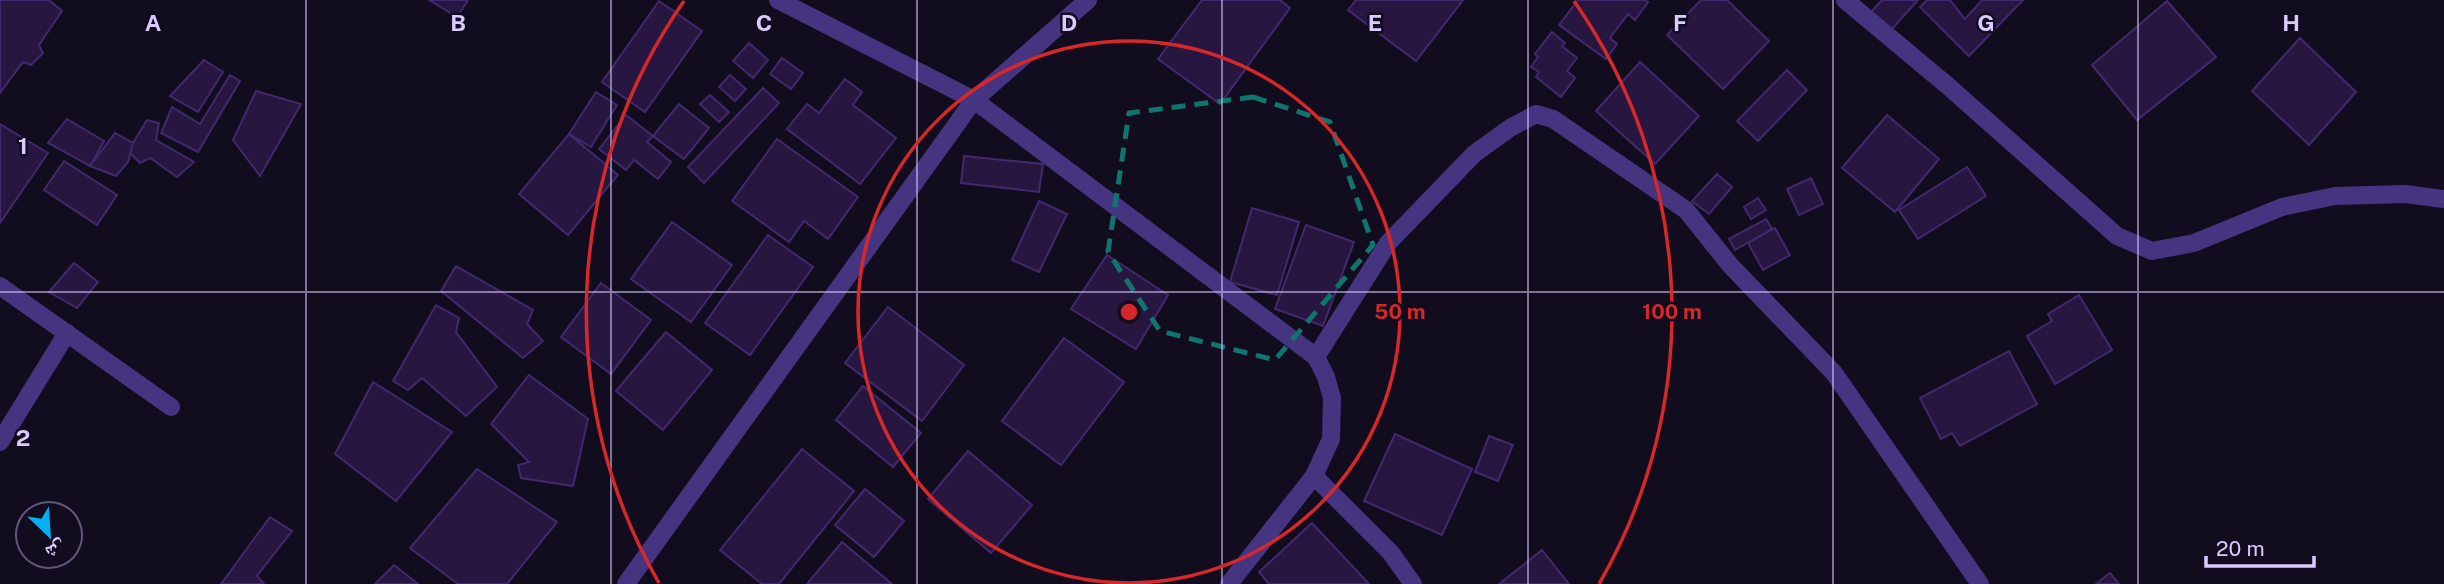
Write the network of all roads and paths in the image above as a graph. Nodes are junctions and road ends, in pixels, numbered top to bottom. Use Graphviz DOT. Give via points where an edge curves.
graph roads {
  1 [pos="778,0"];
  2 [pos="1088,0"];
  3 [pos="1845,0"];
  4 [pos="974,100"];
  5 [pos="2444,199"];
  6 [pos="0,286"];
  7 [pos="67,333"];
  8 [pos="1316,357"];
  9 [pos="171,407"];
  10 [pos="0,442"];
  11 [pos="1314,476"];
  12 [pos="626,584"];
  13 [pos="1229,584"];
  14 [pos="1413,584"];
  15 [pos="1980,584"];
  1 -- 4 [label="street"];
  2 -- 4 [label="street"];
  3 -- 5 [label="street" via="2117,236 2152,251 2194,243 2282,206 2335,196 2405,194"];
  4 -- 8 [label="street"];
  4 -- 12 [label="street"];
  6 -- 7 [label="street"];
  7 -- 9 [label="street"];
  7 -- 10 [label="street"];
  8 -- 11 [label="street" via="1332,398 1331,439"];
  8 -- 15 [label="street" via="1388,243 1454,174 1510,128 1536,114 1553,119 1686,210 1730,265 1834,373"];
  11 -- 13 [label="street"];
  11 -- 14 [label="street" via="1391,552"];
}
